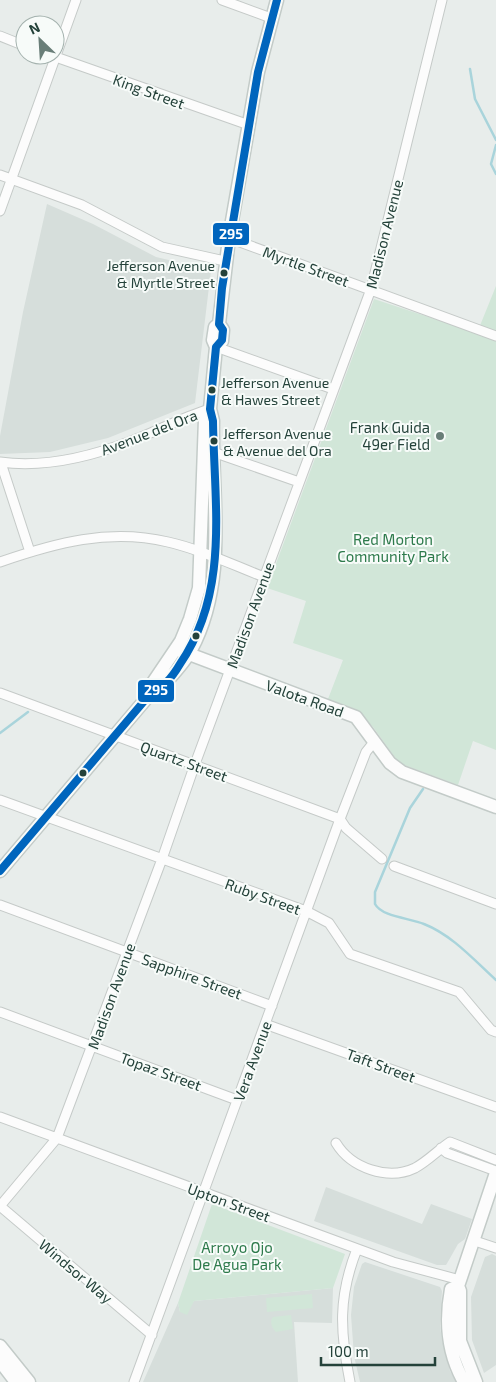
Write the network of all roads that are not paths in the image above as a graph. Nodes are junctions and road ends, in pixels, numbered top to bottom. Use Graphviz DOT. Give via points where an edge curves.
graph roads {
  1 [pos="76,0"];
  2 [pos="222,0"];
  3 [pos="276,0"];
  4 [pos="442,0"];
  5 [pos="271,18"];
  6 [pos="65,27"];
  7 [pos="0,36"];
  8 [pos="15,42"];
  9 [pos="65,60"];
  10 [pos="50,65"];
  11 [pos="249,125"];
  12 [pos="0,174"];
  13 [pos="12,177"];
  14 [pos="0,211"];
  15 [pos="229,238"];
  16 [pos="225,262"];
  17 [pos="371,290"];
  18 [pos="496,336"];
  19 [pos="216,347"];
  20 [pos="333,389"];
  21 [pos="210,409"];
  22 [pos="213,452"];
  23 [pos="0,462"];
  24 [pos="299,482"];
  25 [pos="30,552"];
  26 [pos="202,554"];
  27 [pos="215,559"];
  28 [pos="0,562"];
  29 [pos="264,577"];
  30 [pos="176,648"];
  31 [pos="188,655"];
  32 [pos="230,670"];
  33 [pos="0,693"];
  34 [pos="152,693"];
  35 [pos="115,736"];
  36 [pos="374,742"];
  37 [pos="195,764"];
  38 [pos="0,800"];
  39 [pos="496,807"];
  40 [pos="46,816"];
  41 [pos="340,819"];
  42 [pos="382,858"];
  43 [pos="162,860"];
  44 [pos="394,866"];
  45 [pos="0,871"];
  46 [pos="496,904"];
  47 [pos="0,905"];
  48 [pos="306,911"];
  49 [pos="127,952"];
  50 [pos="272,1006"];
  51 [pos="0,1012"];
  52 [pos="265,1024"];
  53 [pos="496,1032"];
  54 [pos="93,1046"];
  55 [pos="237,1100"];
  56 [pos="496,1107"];
  57 [pos="0,1117"];
  58 [pos="57,1138"];
  59 [pos="336,1143"];
  60 [pos="441,1148"];
  61 [pos="496,1160"];
  62 [pos="496,1172"];
  63 [pos="204,1192"];
  64 [pos="0,1206"];
  65 [pos="475,1241"];
  66 [pos="496,1248"];
  67 [pos="357,1249"];
  68 [pos="459,1283"];
  69 [pos="152,1334"];
  70 [pos="0,1346"];
  71 [pos="0,1361"];
  72 [pos="16,1382"];
  73 [pos="28,1382"];
  74 [pos="134,1382"];
  75 [pos="350,1382"];
  76 [pos="464,1382"];
  77 [pos="476,1382"];
  1 -- 6 [label="street"];
  2 -- 5 [label="street"];
  3 -- 5 [label="main road"];
  4 -- 17 [label="street, Madison Avenue"];
  5 -- 11 [label="main road"];
  7 -- 8 [label="street"];
  9 -- 11 [label="street, King Street"];
  10 -- 13 [label="street"];
  11 -- 15 [label="main road"];
  12 -- 13 [label="street"];
  13 -- 14 [label="street"];
  13 -- 16 [label="street" via="82,205 162,247"];
  15 -- 16 [label="main road"];
  15 -- 17 [label="street, Myrtle Street"];
  16 -- 19 [label="main road" via="219,324 215,327 213,340"];
  17 -- 18 [label="street, Myrtle Street"];
  17 -- 20 [label="street, Madison Avenue"];
  19 -- 20 [label="street"];
  19 -- 21 [label="main road"];
  20 -- 24 [label="street, Madison Avenue"];
  21 -- 22 [label="main road" via="214,421"];
  21 -- 23 [label="street, Avenue del Ora" via="184,417 133,441 71,460"];
  21 -- 26 [label="main road" via="205,419 200,511"];
  22 -- 24 [label="street"];
  22 -- 27 [label="main road"];
  23 -- 25 [label="street"];
  24 -- 29 [label="street, Madison Avenue"];
  25 -- 26 [label="street" via="76,539 133,536 169,542"];
  25 -- 28 [label="street"];
  26 -- 27 [label="street"];
  26 -- 30 [label="main road" via="199,588 190,619"];
  27 -- 29 [label="street"];
  27 -- 31 [label="main road" via="211,595 201,629"];
  29 -- 32 [label="street, Madison Avenue"];
  30 -- 31 [label="main road, Valota Road"];
  30 -- 34 [label="main road" via="152,684"];
  31 -- 32 [label="main road, Valota Road"];
  31 -- 34 [label="main road" via="158,691"];
  32 -- 36 [label="main road, Valota Road" via="356,717"];
  32 -- 37 [label="street, Madison Avenue"];
  33 -- 35 [label="street, Quartz Street"];
  34 -- 35 [label="main road"];
  35 -- 37 [label="street, Quartz Street"];
  35 -- 40 [label="main road"];
  36 -- 39 [label="main road, Valota Road" via="390,763 402,772"];
  36 -- 41 [label="street, Vera Avenue" via="366,752"];
  37 -- 41 [label="street, Quartz Street"];
  37 -- 43 [label="street, Madison Avenue"];
  38 -- 40 [label="street, Ruby Street"];
  40 -- 43 [label="street, Ruby Street"];
  40 -- 45 [label="main road"];
  41 -- 42 [label="street" via="346,828"];
  41 -- 48 [label="street, Vera Avenue"];
  43 -- 48 [label="street, Ruby Street"];
  43 -- 49 [label="street, Madison Avenue"];
  44 -- 46 [label="street"];
  47 -- 49 [label="street, Sapphire Street"];
  48 -- 50 [label="street, Vera Avenue"];
  48 -- 53 [label="street, Ruby Street" via="329,923 350,954 460,992"];
  49 -- 50 [label="street, Sapphire Street"];
  49 -- 54 [label="street, Madison Avenue"];
  50 -- 52 [label="street, Vera Avenue"];
  51 -- 54 [label="street, Topaz Street"];
  52 -- 55 [label="street, Vera Avenue"];
  52 -- 56 [label="street, Taft Street"];
  54 -- 55 [label="street, Topaz Street"];
  54 -- 58 [label="street, Madison Avenue"];
  55 -- 63 [label="street, Vera Avenue"];
  57 -- 58 [label="street, Upton Street"];
  58 -- 63 [label="street, Upton Street"];
  58 -- 64 [label="street, Madison Avenue"];
  59 -- 60 [label="street" via="351,1160 385,1173 402,1173 415,1168"];
  60 -- 61 [label="street" via="450,1142"];
  60 -- 62 [label="street"];
  62 -- 65 [label="main road"];
  63 -- 67 [label="street, Upton Street"];
  63 -- 69 [label="street, Vera Avenue"];
  64 -- 69 [label="street, Windsor Way"];
  65 -- 66 [label="street"];
  65 -- 68 [label="main road"];
  67 -- 68 [label="street, Upton Street"];
  67 -- 75 [label="street" via="344,1287 342,1326"];
  68 -- 76 [label="main road" via="450,1289 448,1334"];
  68 -- 77 [label="main road" via="460,1340"];
  69 -- 74 [label="street, Vera Avenue"];
  70 -- 73 [label="main road"];
  71 -- 72 [label="main road"];
}
